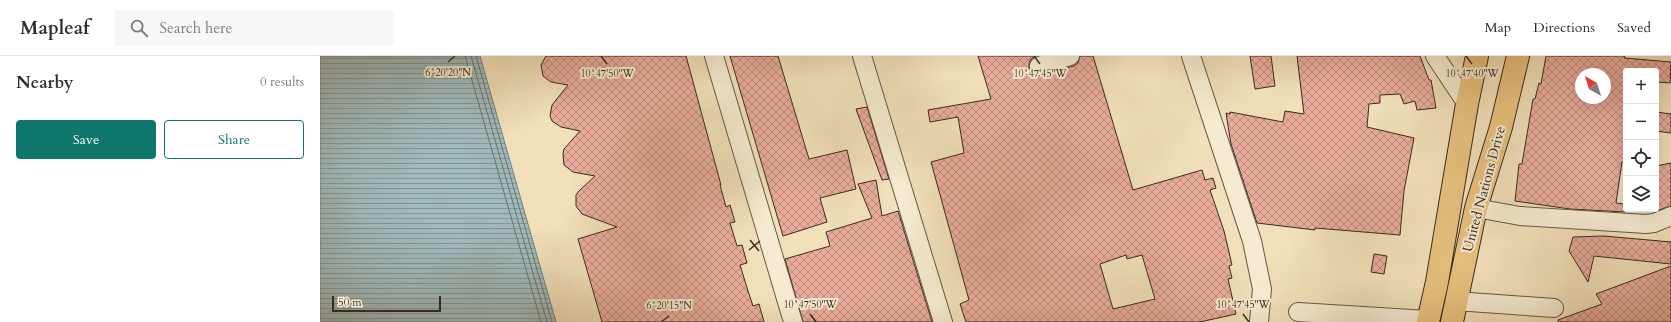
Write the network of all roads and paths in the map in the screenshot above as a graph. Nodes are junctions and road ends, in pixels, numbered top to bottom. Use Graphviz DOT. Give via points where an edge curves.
graph roads {
  1 [pos="714,56"];
  2 [pos="862,56"];
  3 [pos="1070,56"];
  4 [pos="1191,56"];
  5 [pos="1435,56"];
  6 [pos="1477,56"];
  7 [pos="1518,56"];
  8 [pos="1039,66"];
  9 [pos="1467,104"];
  10 [pos="1476,208"];
  11 [pos="1671,216"];
  12 [pos="1455,301"];
  13 [pos="1554,308"];
  14 [pos="1298,312"];
  15 [pos="1428,321"];
  16 [pos="793,322"];
  17 [pos="943,322"];
  18 [pos="1259,322"];
  19 [pos="1452,322"];
  1 -- 16 [label="street"];
  2 -- 17 [label="street"];
  3 -- 8 [label="street"];
  4 -- 18 [label="street" via="1252,241 1262,289"];
  5 -- 9 [label="street"];
  6 -- 9 [label="highway, United Nations Drive"];
  7 -- 10 [label="highway, United Nations Drive" via="1501,127"];
  9 -- 15 [label="highway, United Nations Drive"];
  10 -- 11 [label="street" via="1520,216 1646,224"];
  10 -- 12 [label="highway, United Nations Drive"];
  12 -- 13 [label="street"];
  12 -- 19 [label="highway, United Nations Drive"];
  14 -- 15 [label="street"];
}
